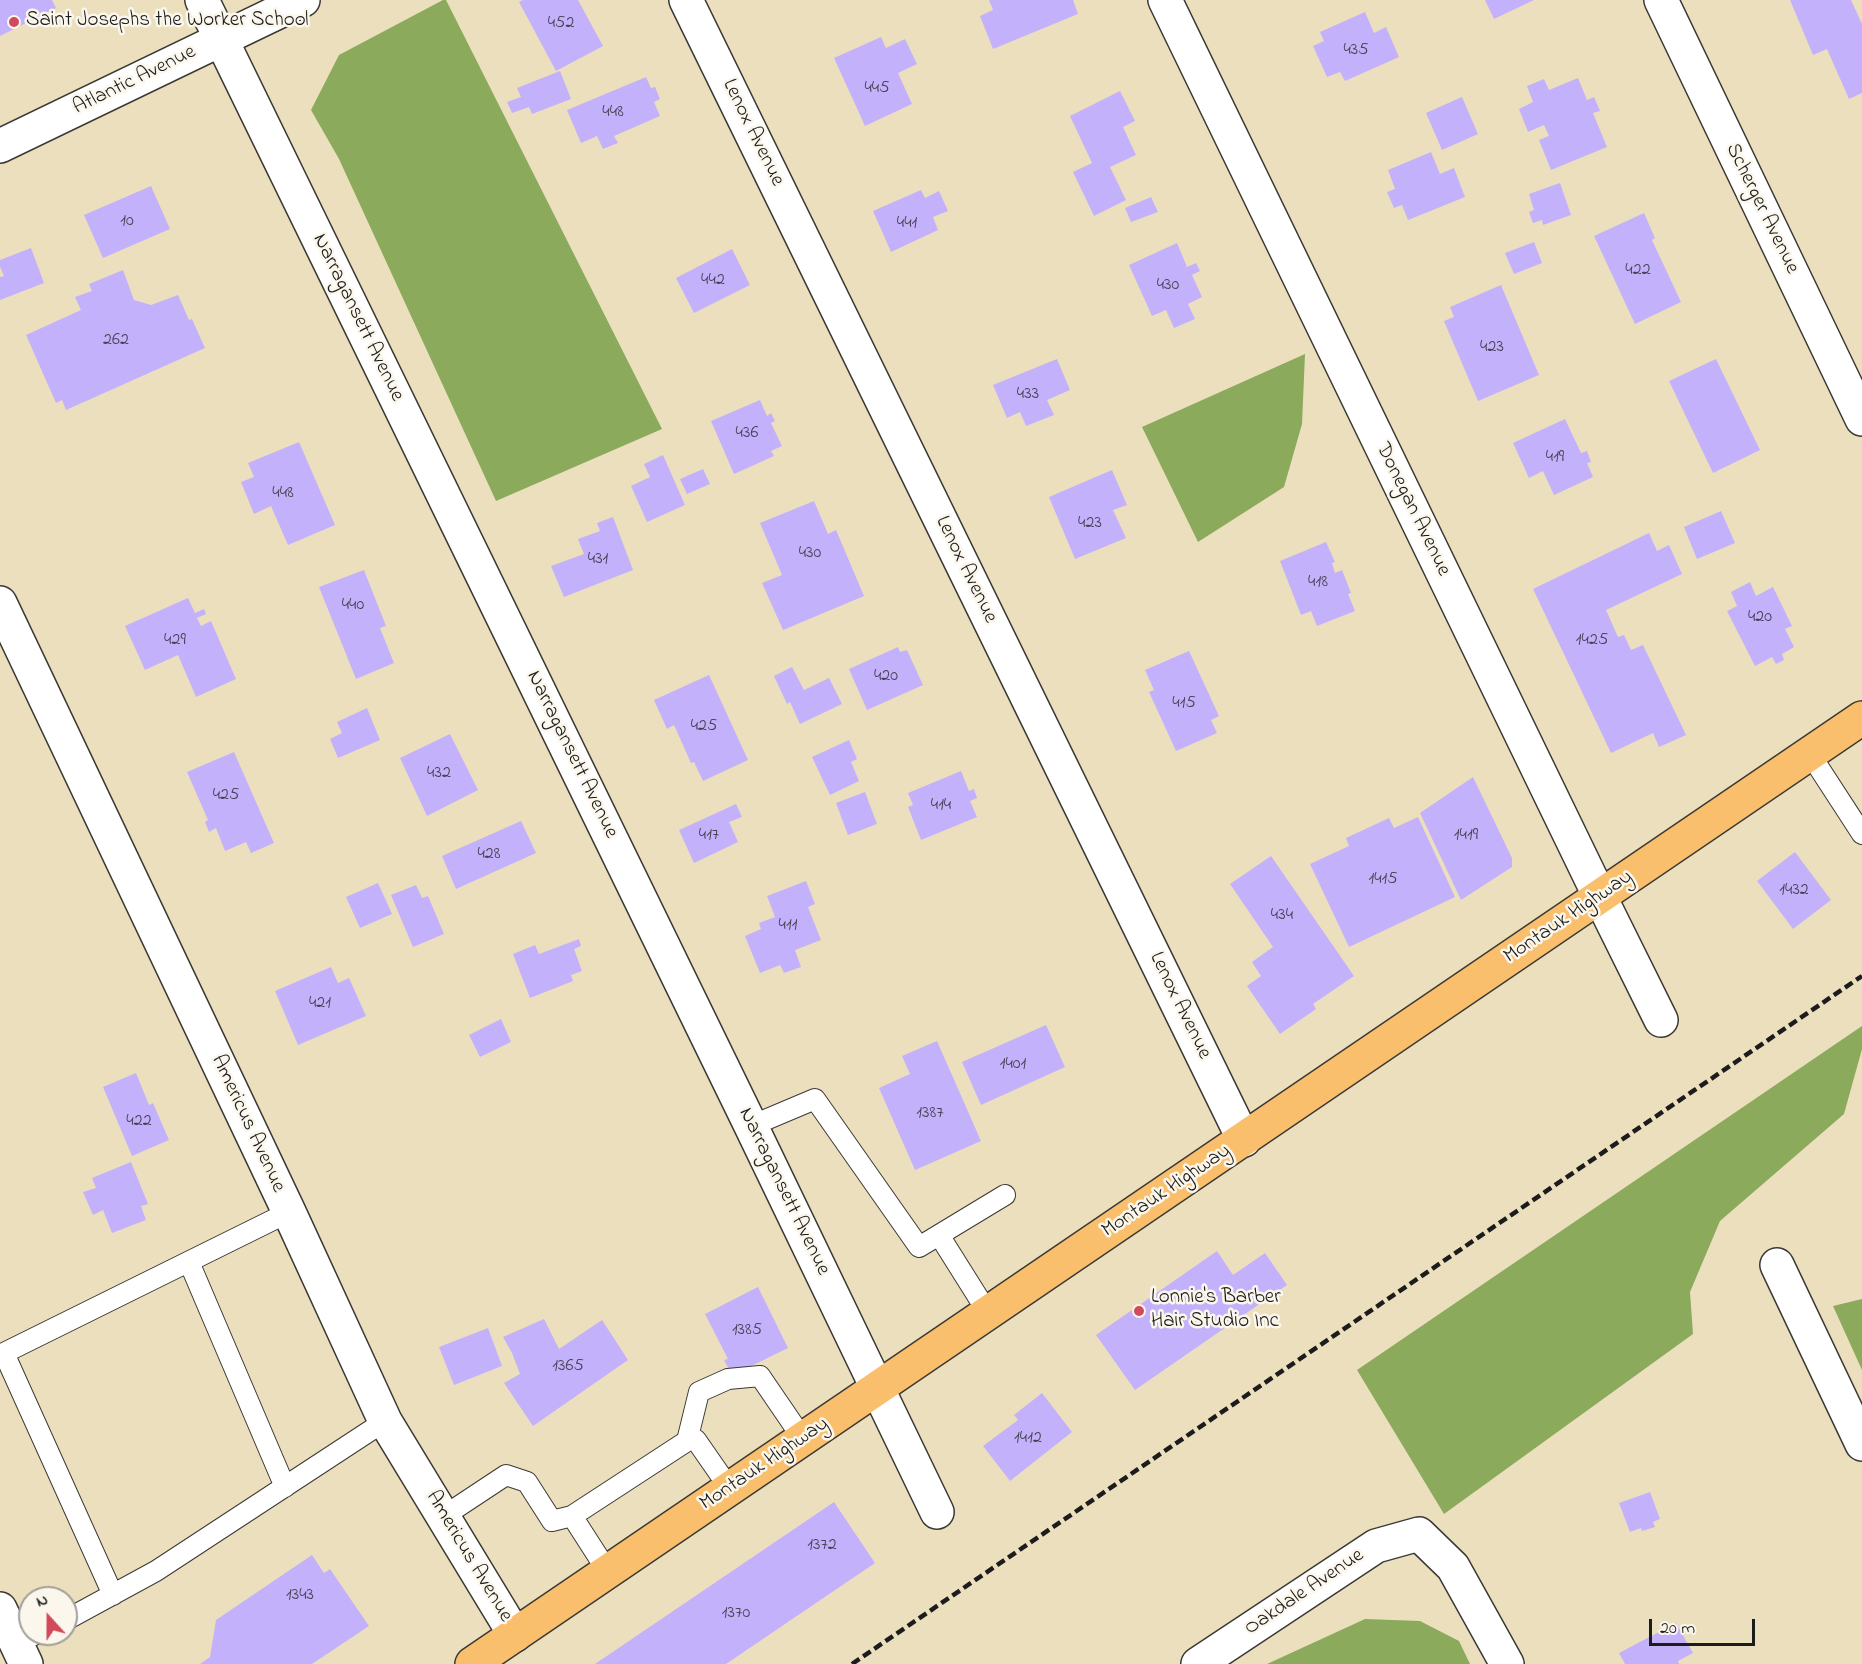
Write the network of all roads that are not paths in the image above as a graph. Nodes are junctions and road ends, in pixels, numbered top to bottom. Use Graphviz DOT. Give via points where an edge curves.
graph roads {
  1 [pos="202,0"];
  2 [pos="303,0"];
  3 [pos="686,0"];
  4 [pos="1164,0"];
  5 [pos="1661,0"];
  6 [pos="221,40"];
  7 [pos="0,146"];
  8 [pos="1862,418"];
  9 [pos="0,603"];
  10 [pos="1862,718"];
  11 [pos="1810,754"];
  12 [pos="1862,834"];
  13 [pos="1600,897"];
  14 [pos="1661,1020"];
  15 [pos="752,1126"];
  16 [pos="1244,1140"];
  17 [pos="1005,1195"];
  18 [pos="289,1212"];
  19 [pos="939,1235"];
  20 [pos="189,1262"];
  21 [pos="1777,1265"];
  22 [pos="988,1313"];
  23 [pos="2,1354"];
  24 [pos="878,1388"];
  25 [pos="385,1421"];
  26 [pos="803,1439"];
  27 [pos="687,1440"];
  28 [pos="1862,1444"];
  29 [pos="285,1488"];
  30 [pos="730,1489"];
  31 [pos="937,1512"];
  32 [pos="444,1516"];
  33 [pos="572,1516"];
  34 [pos="608,1572"];
  35 [pos="113,1595"];
  36 [pos="0,1609"];
  37 [pos="78,1614"];
  38 [pos="515,1635"];
  39 [pos="27,1647"];
  40 [pos="472,1664"];
  41 [pos="1198,1664"];
  42 [pos="1507,1664"];
  1 -- 6 [label="street, Narragansett Avenue"];
  2 -- 6 [label="street, Atlantic Avenue"];
  3 -- 16 [label="street, Lenox Avenue"];
  4 -- 13 [label="street, Donegan Avenue"];
  5 -- 8 [label="street, Scherger Avenue"];
  6 -- 7 [label="street, Atlantic Avenue"];
  6 -- 15 [label="street, Narragansett Avenue"];
  9 -- 18 [label="street, Americus Avenue"];
  10 -- 11 [label="main road, Montauk Highway"];
  11 -- 12 [label="lane"];
  11 -- 13 [label="main road, Montauk Highway"];
  13 -- 14 [label="street, Donegan Avenue"];
  13 -- 16 [label="main road, Montauk Highway"];
  15 -- 19 [label="lane" via="815,1098 919,1247"];
  15 -- 24 [label="street, Narragansett Avenue"];
  16 -- 22 [label="main road, Montauk Highway"];
  17 -- 19 [label="lane"];
  18 -- 20 [label="lane"];
  18 -- 25 [label="street, Americus Avenue"];
  19 -- 22 [label="lane"];
  20 -- 23 [label="lane"];
  20 -- 29 [label="lane"];
  21 -- 28 [label="street"];
  22 -- 24 [label="main road, Montauk Highway"];
  23 -- 35 [label="lane"];
  24 -- 26 [label="main road, Montauk Highway"];
  24 -- 31 [label="street, Narragansett Avenue"];
  25 -- 29 [label="lane"];
  25 -- 32 [label="street, Americus Avenue"];
  26 -- 27 [label="lane" via="760,1376 728,1379 699,1392"];
  26 -- 30 [label="main road, Montauk Highway"];
  27 -- 30 [label="lane" via="696,1440"];
  27 -- 33 [label="lane"];
  29 -- 35 [label="lane"];
  30 -- 34 [label="main road, Montauk Highway"];
  32 -- 33 [label="lane" via="506,1475 527,1482 552,1521"];
  32 -- 38 [label="street, Americus Avenue"];
  33 -- 34 [label="lane"];
  34 -- 38 [label="main road, Montauk Highway"];
  35 -- 37 [label="lane"];
  36 -- 39 [label="street"];
  38 -- 40 [label="main road, Montauk Highway"];
  41 -- 42 [label="street, Oakdale Avenue" via="1376,1546 1419,1534 1453,1567"];
}
